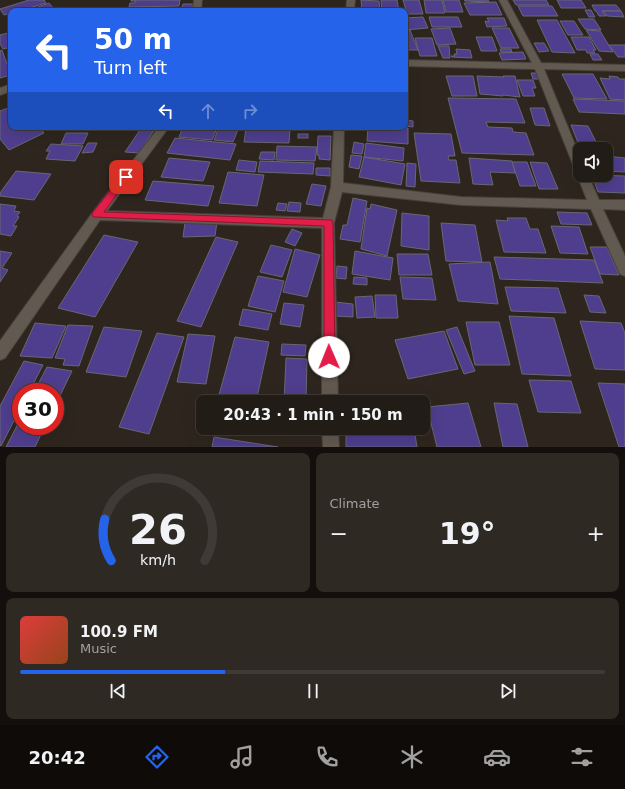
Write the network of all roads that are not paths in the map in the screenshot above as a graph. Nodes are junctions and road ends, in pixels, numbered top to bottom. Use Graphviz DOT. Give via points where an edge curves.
graph roads {
  1 [pos="503,0"];
  2 [pos="408,63"];
  3 [pos="538,66"];
  4 [pos="625,68"];
  5 [pos="162,130"];
  6 [pos="339,130"];
  7 [pos="573,153"];
  8 [pos="585,182"];
  9 [pos="337,187"];
  10 [pos="594,204"];
  11 [pos="625,205"];
  12 [pos="97,215"];
  13 [pos="328,223"];
  14 [pos="625,270"];
  15 [pos="0,354"];
  16 [pos="330,395"];
  17 [pos="330,435"];
  18 [pos="331,447"];
  1 -- 3 [label="street"];
  2 -- 3 [label="street"];
  3 -- 4 [label="street"];
  3 -- 7 [label="street"];
  5 -- 12 [label="street"];
  6 -- 9 [label="street"];
  8 -- 10 [label="street"];
  9 -- 10 [label="street" via="461,201"];
  9 -- 13 [label="street"];
  10 -- 11 [label="street"];
  10 -- 14 [label="street"];
  12 -- 13 [label="street"];
  12 -- 15 [label="street"];
  13 -- 16 [label="street"];
  17 -- 18 [label="street"];
}
